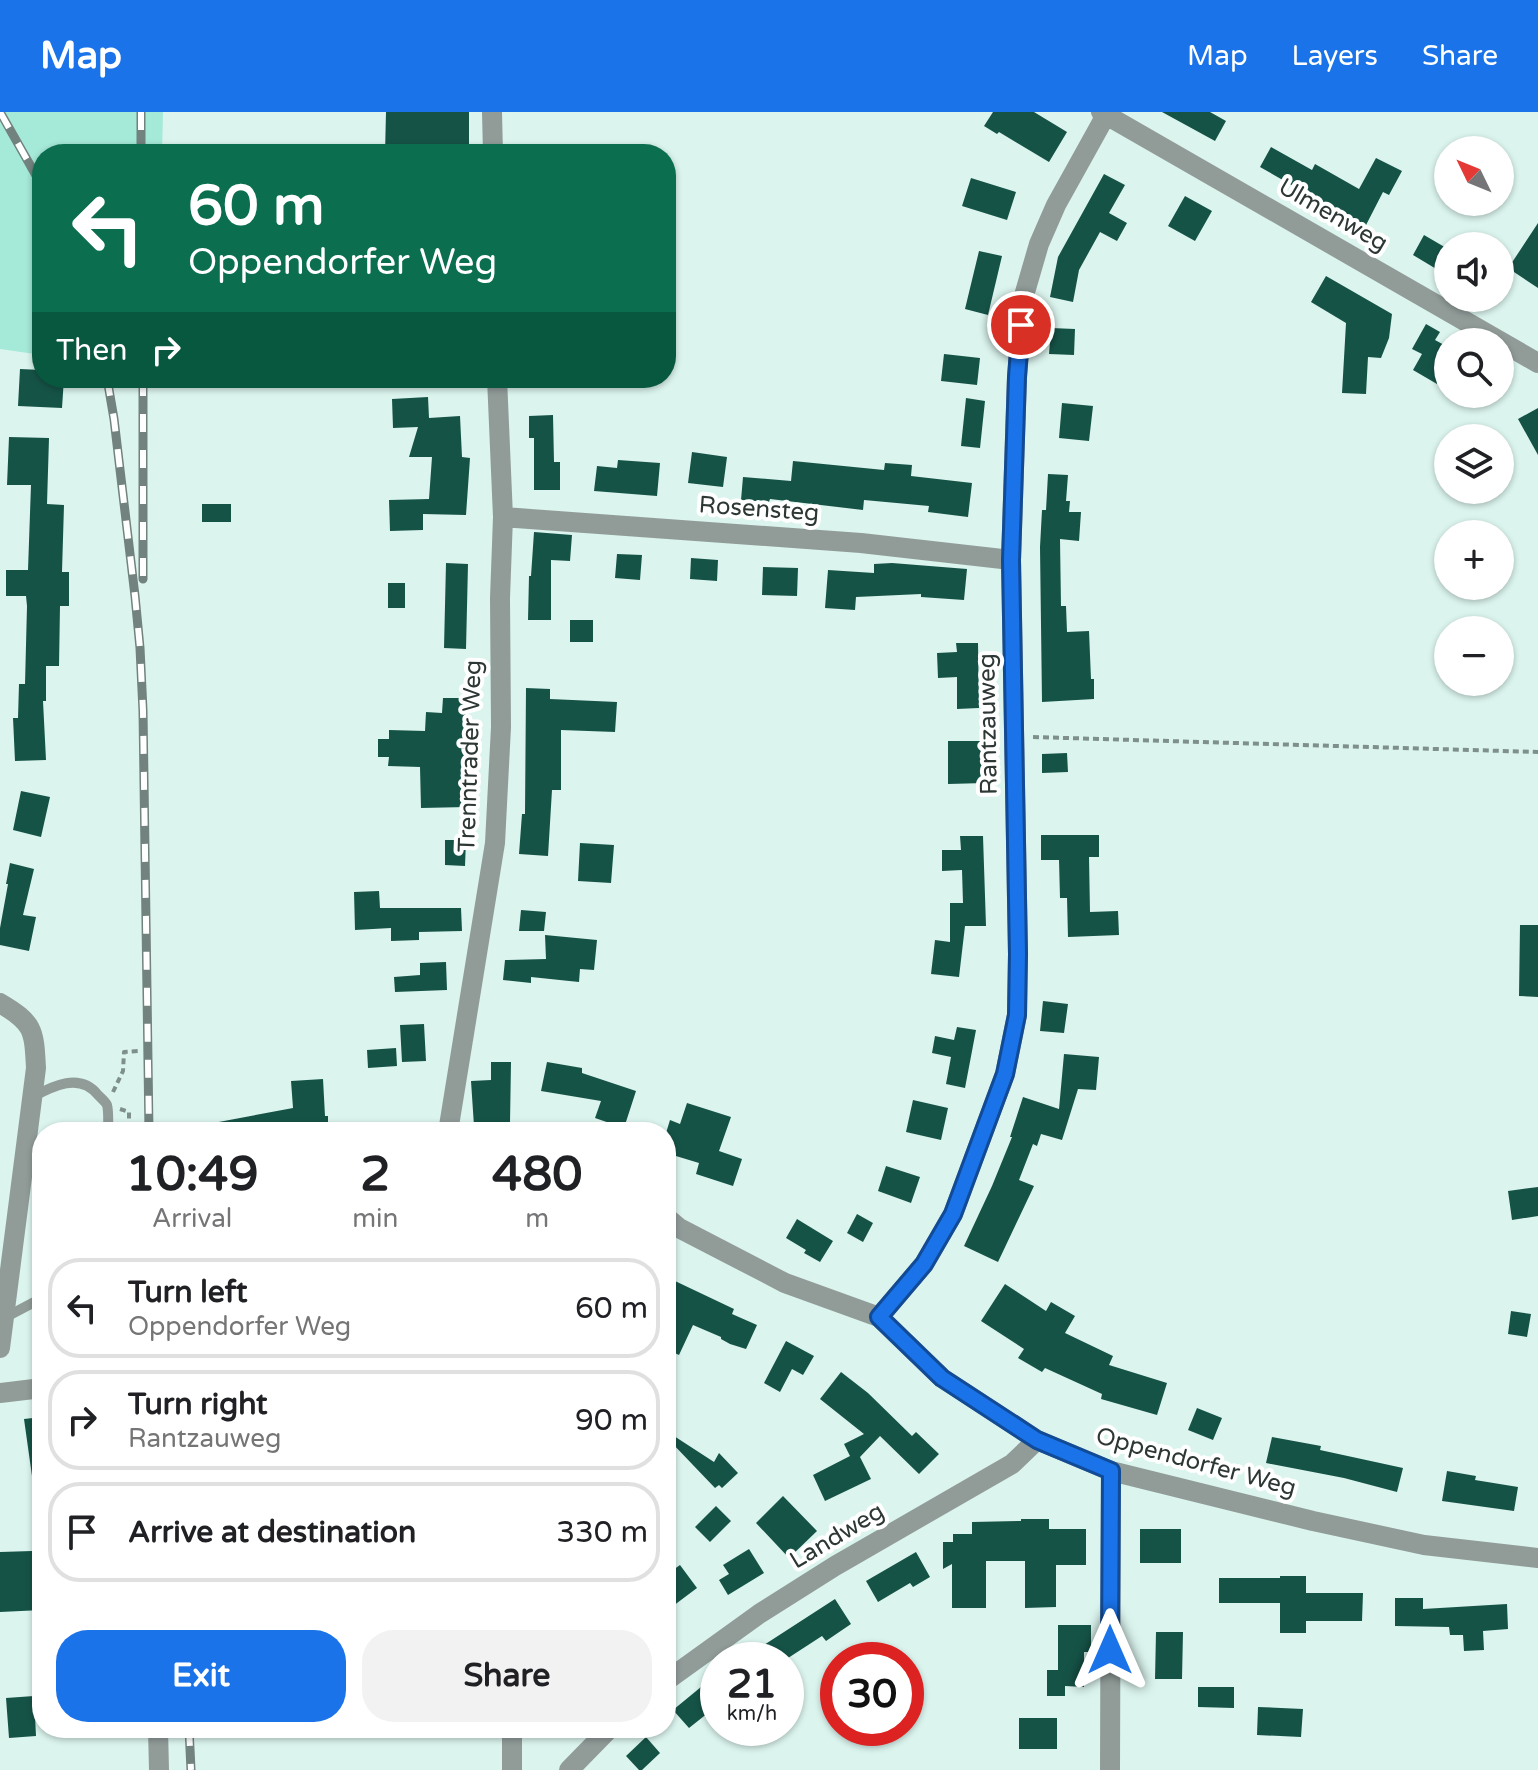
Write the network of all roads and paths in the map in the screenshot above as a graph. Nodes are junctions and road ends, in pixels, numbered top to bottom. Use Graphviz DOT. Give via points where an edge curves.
graph roads {
  1 [pos="492,112"];
  2 [pos="1104,113"];
  3 [pos="493,144"];
  4 [pos="1538,363"];
  5 [pos="497,388"];
  6 [pos="503,517"];
  7 [pos="1011,560"];
  8 [pos="1015,736"];
  9 [pos="1538,752"];
  10 [pos="0,1003"];
  11 [pos="139,1051"];
  12 [pos="123,1071"];
  13 [pos="32,1097"];
  14 [pos="108,1122"];
  15 [pos="450,1122"];
  16 [pos="676,1225"];
  17 [pos="32,1303"];
  18 [pos="879,1317"];
  19 [pos="4,1318"];
  20 [pos="0,1348"];
  21 [pos="32,1389"];
  22 [pos="3,1393"];
  23 [pos="1037,1440"];
  24 [pos="1111,1471"];
  25 [pos="1538,1558"];
  26 [pos="676,1674"];
  27 [pos="158,1738"];
  28 [pos="512,1738"];
  29 [pos="600,1738"];
  30 [pos="159,1770"];
  31 [pos="512,1770"];
  32 [pos="569,1770"];
  33 [pos="1110,1770"];
  1 -- 3 [label="street"];
  2 -- 4 [label="street, Ulmenweg"];
  2 -- 7 [label="street, Rantzauweg" via="1039,244 1023,299"];
  5 -- 6 [label="street, Trenntrader Weg"];
  6 -- 7 [label="street, Rosensteg" via="861,543"];
  6 -- 15 [label="street, Trenntrader Weg" via="495,843"];
  7 -- 8 [label="street, Rantzauweg"];
  8 -- 9 [label="path"];
  8 -- 18 [label="street, Rantzauweg" via="1017,1015 1005,1074 953,1214 924,1264"];
  10 -- 13 [label="street" via="27,1021 34,1041"];
  11 -- 12 [label="path" via="124,1052"];
  13 -- 14 [label="lane" via="54,1085 86,1084 107,1105"];
  13 -- 19 [label="street"];
  16 -- 18 [label="street, Oppendorfer Weg" via="785,1283"];
  17 -- 19 [label="lane"];
  18 -- 23 [label="street, Oppendorfer Weg" via="942,1378"];
  19 -- 20 [label="street"];
  21 -- 22 [label="street"];
  23 -- 24 [label="street, Oppendorfer Weg"];
  23 -- 26 [label="street, Landweg" via="1012,1464 835,1566"];
  24 -- 25 [label="street, Oppendorfer Weg" via="1424,1545"];
  24 -- 33 [label="street"];
  27 -- 30 [label="street"];
  28 -- 31 [label="street"];
  29 -- 32 [label="street"];
}
